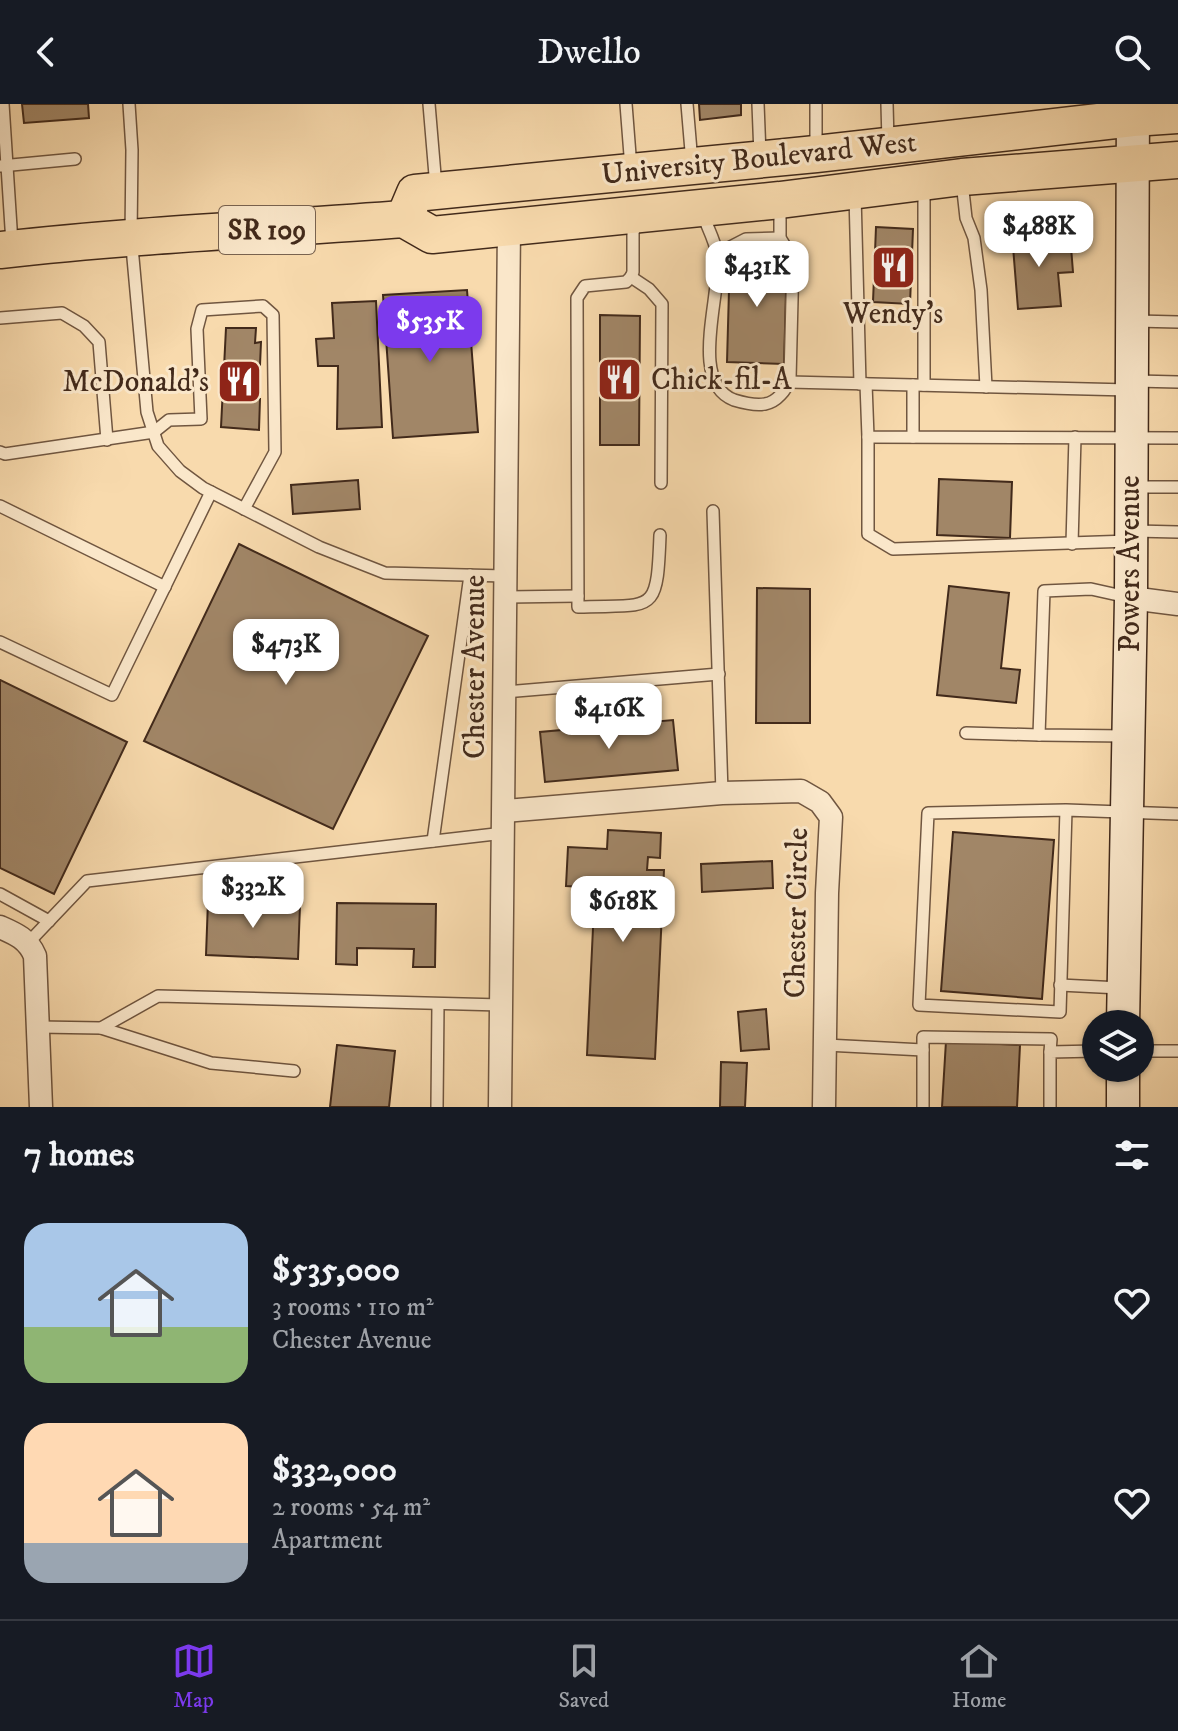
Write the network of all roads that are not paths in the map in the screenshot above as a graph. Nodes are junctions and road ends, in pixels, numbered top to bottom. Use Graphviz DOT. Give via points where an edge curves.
graph roads {
  1 [pos="3,104"];
  2 [pos="129,104"];
  3 [pos="429,104"];
  4 [pos="626,104"];
  5 [pos="687,104"];
  6 [pos="758,104"];
  7 [pos="816,104"];
  8 [pos="887,104"];
  9 [pos="1133,111"];
  10 [pos="1178,115"];
  11 [pos="888,145"];
  12 [pos="816,154"];
  13 [pos="75,159"];
  14 [pos="759,160"];
  15 [pos="1178,160"];
  16 [pos="1131,163"];
  17 [pos="4,166"];
  18 [pos="693,166"];
  19 [pos="632,172"];
  20 [pos="962,177"];
  21 [pos="570,180"];
  22 [pos="924,183"];
  23 [pos="437,191"];
  24 [pos="855,191"];
  25 [pos="780,200"];
  26 [pos="700,208"];
  27 [pos="638,214"];
  28 [pos="404,219"];
  29 [pos="509,227"];
  30 [pos="131,236"];
  31 [pos="780,238"];
  32 [pos="6,249"];
  33 [pos="717,254"];
  34 [pos="631,277"];
  35 [pos="0,318"];
  36 [pos="1131,321"];
  37 [pos="1178,322"];
  38 [pos="789,382"];
  39 [pos="1178,382"];
  40 [pos="863,384"];
  41 [pos="918,385"];
  42 [pos="1131,386"];
  43 [pos="986,387"];
  44 [pos="154,432"];
  45 [pos="868,437"];
  46 [pos="913,437"];
  47 [pos="1075,437"];
  48 [pos="1131,438"];
  49 [pos="1178,438"];
  50 [pos="107,440"];
  51 [pos="0,452"];
  52 [pos="661,483"];
  53 [pos="1131,487"];
  54 [pos="1178,487"];
  55 [pos="211,492"];
  56 [pos="0,506"];
  57 [pos="244,509"];
  58 [pos="713,511"];
  59 [pos="1178,532"];
  60 [pos="660,535"];
  61 [pos="1131,536"];
  62 [pos="1072,544"];
  63 [pos="470,575"];
  64 [pos="165,587"];
  65 [pos="505,587"];
  66 [pos="578,596"];
  67 [pos="1131,598"];
  68 [pos="1178,604"];
  69 [pos="0,642"];
  70 [pos="719,674"];
  71 [pos="503,692"];
  72 [pos="966,733"];
  73 [pos="1039,735"];
  74 [pos="1129,736"];
  75 [pos="722,793"];
  76 [pos="1066,810"];
  77 [pos="1127,813"];
  78 [pos="1178,814"];
  79 [pos="504,822"];
  80 [pos="433,841"];
  81 [pos="0,894"];
  82 [pos="49,921"];
  83 [pos="0,927"];
  84 [pos="32,949"];
  85 [pos="1060,985"];
  86 [pos="1122,988"];
  87 [pos="438,1004"];
  88 [pos="501,1005"];
  89 [pos="1123,1010"];
  90 [pos="39,1027"];
  91 [pos="101,1028"];
  92 [pos="826,1045"];
  93 [pos="923,1050"];
  94 [pos="1082,1051"];
  95 [pos="1154,1051"];
  96 [pos="1178,1051"];
  97 [pos="1050,1052"];
  98 [pos="294,1071"];
  99 [pos="1123,1082"];
  100 [pos="41,1107"];
  101 [pos="437,1107"];
  102 [pos="500,1107"];
  103 [pos="824,1107"];
  104 [pos="923,1107"];
  105 [pos="1050,1107"];
  106 [pos="1123,1107"];
  1 -- 17 [label="lane"];
  2 -- 30 [label="lane"];
  3 -- 23 [label="lane"];
  4 -- 19 [label="lane"];
  5 -- 18 [label="lane"];
  6 -- 14 [label="lane"];
  7 -- 12 [label="lane"];
  8 -- 11 [label="lane"];
  9 -- 10 [label="main road, University Boulevard West"];
  9 -- 11 [label="main road, University Boulevard West"];
  9 -- 16 [label="street, Powers Avenue"];
  11 -- 12 [label="main road, University Boulevard West"];
  12 -- 14 [label="main road, University Boulevard West"];
  13 -- 17 [label="lane"];
  14 -- 18 [label="main road, University Boulevard West"];
  15 -- 16 [label="main road, University Boulevard West / SR 109"];
  16 -- 20 [label="main road, University Boulevard West / SR 109"];
  16 -- 36 [label="street, Powers Avenue"];
  17 -- 32 [label="lane"];
  18 -- 19 [label="main road, University Boulevard West"];
  19 -- 21 [label="main road, University Boulevard West"];
  20 -- 22 [label="main road, University Boulevard West / SR 109"];
  20 -- 43 [label="lane" via="981,290"];
  21 -- 23 [label="main road, University Boulevard West"];
  21 -- 29 [label="main road" via="554,199 516,203 508,215"];
  22 -- 24 [label="main road, University Boulevard West / SR 109"];
  22 -- 41 [label="lane"];
  23 -- 28 [label="main road, University Boulevard West" via="415,193"];
  24 -- 25 [label="main road, University Boulevard West / SR 109"];
  24 -- 40 [label="lane"];
  25 -- 26 [label="main road, University Boulevard West / SR 109"];
  25 -- 31 [label="lane"];
  26 -- 27 [label="main road, University Boulevard West / SR 109"];
  26 -- 33 [label="lane"];
  27 -- 29 [label="main road, University Boulevard West / SR 109"];
  27 -- 34 [label="lane"];
  28 -- 29 [label="main road, University Boulevard West / SR 109" via="432,235"];
  28 -- 30 [label="main road, University Boulevard West / SR 109"];
  29 -- 65 [label="street, Chester Avenue"];
  30 -- 32 [label="main road, University Boulevard West / SR 109"];
  30 -- 44 [label="lane" via="147,412"];
  31 -- 33 [label="lane" via="746,239"];
  31 -- 38 [label="lane" via="793,259"];
  33 -- 38 [label="lane" via="710,359 717,388 744,404 764,405"];
  34 -- 52 [label="lane" via="662,304"];
  34 -- 66 [label="lane" via="585,286 577,298"];
  35 -- 50 [label="lane" via="62,313 99,342"];
  36 -- 37 [label="lane"];
  36 -- 42 [label="street, Powers Avenue"];
  38 -- 40 [label="lane"];
  39 -- 42 [label="lane"];
  40 -- 41 [label="lane"];
  40 -- 45 [label="lane"];
  41 -- 43 [label="lane"];
  41 -- 46 [label="lane"];
  42 -- 43 [label="lane"];
  42 -- 48 [label="street, Powers Avenue"];
  44 -- 50 [label="lane"];
  44 -- 55 [label="lane" via="158,446 180,471"];
  44 -- 57 [label="lane" via="169,420 201,419 197,329 202,310 263,306 273,315 275,452"];
  45 -- 46 [label="lane"];
  45 -- 62 [label="lane" via="868,534 893,549"];
  46 -- 47 [label="lane"];
  47 -- 48 [label="lane"];
  47 -- 62 [label="lane"];
  48 -- 49 [label="lane"];
  48 -- 53 [label="street, Powers Avenue"];
  50 -- 51 [label="lane"];
  53 -- 54 [label="lane"];
  53 -- 61 [label="street, Powers Avenue"];
  55 -- 57 [label="lane"];
  55 -- 64 [label="lane"];
  56 -- 64 [label="lane"];
  57 -- 63 [label="lane" via="385,573"];
  58 -- 70 [label="lane"];
  59 -- 61 [label="lane"];
  60 -- 66 [label="lane" via="658,581 654,596 643,605 578,607"];
  61 -- 62 [label="lane"];
  61 -- 67 [label="street, Powers Avenue"];
  63 -- 65 [label="lane"];
  63 -- 80 [label="lane"];
  64 -- 69 [label="lane" via="112,695"];
  65 -- 66 [label="lane"];
  65 -- 71 [label="street, Chester Avenue"];
  67 -- 68 [label="street"];
  67 -- 73 [label="lane" via="1091,589 1044,591"];
  67 -- 74 [label="street, Powers Avenue"];
  70 -- 71 [label="lane"];
  70 -- 75 [label="lane"];
  71 -- 79 [label="street, Chester Avenue"];
  72 -- 73 [label="lane"];
  73 -- 74 [label="lane"];
  74 -- 77 [label="street, Powers Avenue"];
  75 -- 79 [label="street, Chester Circle"];
  75 -- 92 [label="street, Chester Circle" via="801,791 820,802 831,817"];
  76 -- 77 [label="lane"];
  76 -- 85 [label="lane"];
  76 -- 85 [label="lane" via="928,813 919,1005 1060,1012"];
  77 -- 78 [label="lane"];
  77 -- 86 [label="street, Powers Avenue"];
  79 -- 80 [label="lane"];
  79 -- 88 [label="street, Chester Avenue"];
  80 -- 82 [label="lane" via="87,881"];
  81 -- 82 [label="lane"];
  82 -- 84 [label="lane"];
  83 -- 84 [label="street"];
  84 -- 90 [label="street"];
  85 -- 86 [label="lane"];
  86 -- 89 [label="street, Powers Avenue"];
  87 -- 88 [label="lane"];
  87 -- 91 [label="lane" via="158,996"];
  87 -- 101 [label="lane"];
  88 -- 102 [label="street, Chester Avenue"];
  90 -- 91 [label="lane"];
  90 -- 100 [label="street"];
  91 -- 98 [label="lane" via="211,1063"];
  92 -- 93 [label="lane"];
  92 -- 103 [label="street, Chester Circle"];
  93 -- 97 [label="lane" via="923,1037 1051,1039"];
  93 -- 104 [label="lane"];
  94 -- 97 [label="lane"];
  95 -- 96 [label="lane"];
  97 -- 105 [label="lane"];
  99 -- 106 [label="street"];
}
